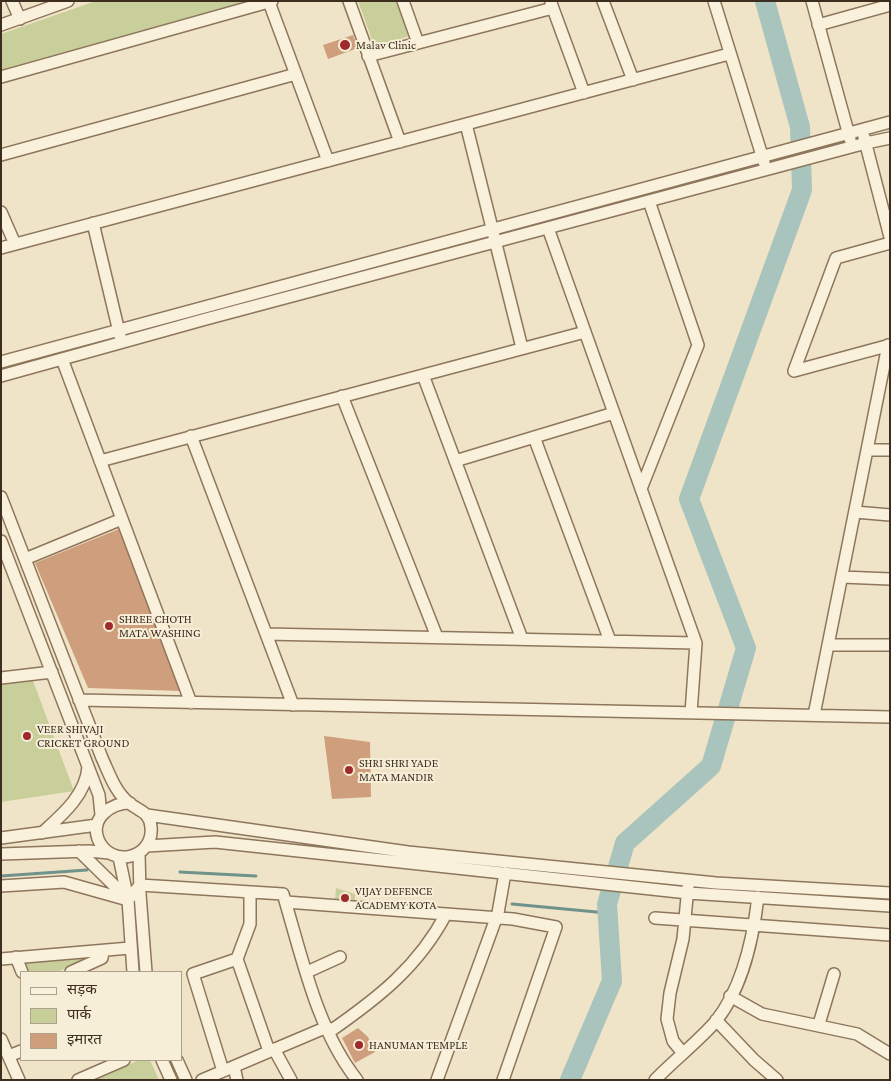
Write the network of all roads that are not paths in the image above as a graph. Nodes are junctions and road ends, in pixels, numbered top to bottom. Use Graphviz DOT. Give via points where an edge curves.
graph roads {
  1 [pos="12,1"];
  2 [pos="68,1"];
  3 [pos="348,1"];
  4 [pos="403,1"];
  5 [pos="603,1"];
  6 [pos="714,1"];
  7 [pos="812,1"];
  8 [pos="270,2"];
  9 [pos="551,5"];
  10 [pos="890,6"];
  11 [pos="20,19"];
  12 [pos="1,25"];
  13 [pos="818,25"];
  14 [pos="418,43"];
  15 [pos="729,54"];
  16 [pos="368,56"];
  17 [pos="296,74"];
  18 [pos="1,77"];
  19 [pos="633,80"];
  20 [pos="584,93"];
  21 [pos="890,122"];
  22 [pos="466,124"];
  23 [pos="862,130"];
  24 [pos="844,134"];
  25 [pos="890,138"];
  26 [pos="400,142"];
  27 [pos="866,143"];
  28 [pos="848,147"];
  29 [pos="1,155"];
  30 [pos="766,155"];
  31 [pos="328,161"];
  32 [pos="770,168"];
  33 [pos="649,201"];
  34 [pos="1,212"];
  35 [pos="93,224"];
  36 [pos="492,228"];
  37 [pos="548,228"];
  38 [pos="890,237"];
  39 [pos="495,242"];
  40 [pos="890,243"];
  41 [pos="15,244"];
  42 [pos="1,248"];
  43 [pos="118,330"];
  44 [pos="585,332"];
  45 [pos="121,342"];
  46 [pos="889,345"];
  47 [pos="522,348"];
  48 [pos="62,359"];
  49 [pos="1,362"];
  50 [pos="423,375"];
  51 [pos="1,376"];
  52 [pos="885,385"];
  53 [pos="342,396"];
  54 [pos="614,414"];
  55 [pos="190,436"];
  56 [pos="534,438"];
  57 [pos="867,450"];
  58 [pos="890,450"];
  59 [pos="100,461"];
  60 [pos="455,461"];
  61 [pos="641,489"];
  62 [pos="1,497"];
  63 [pos="855,512"];
  64 [pos="890,515"];
  65 [pos="122,519"];
  66 [pos="1,542"];
  67 [pos="25,559"];
  68 [pos="842,577"];
  69 [pos="890,579"];
  70 [pos="266,634"];
  71 [pos="437,638"];
  72 [pos="522,639"];
  73 [pos="610,641"];
  74 [pos="696,643"];
  75 [pos="828,645"];
  76 [pos="890,645"];
  77 [pos="52,672"];
  78 [pos="1,678"];
  79 [pos="79,700"];
  80 [pos="191,702"];
  81 [pos="293,705"];
  82 [pos="695,714"];
  83 [pos="814,716"];
  84 [pos="890,717"];
  85 [pos="88,766"];
  86 [pos="130,804"];
  87 [pos="147,815"];
  88 [pos="99,820"];
  89 [pos="42,833"];
  90 [pos="1,838"];
  91 [pos="143,850"];
  92 [pos="79,851"];
  93 [pos="1,854"];
  94 [pos="114,855"];
  95 [pos="505,873"];
  96 [pos="688,880"];
  97 [pos="140,885"];
  98 [pos="1,886"];
  99 [pos="250,892"];
  100 [pos="688,893"];
  101 [pos="890,893"];
  102 [pos="758,897"];
  103 [pos="128,900"];
  104 [pos="286,902"];
  105 [pos="890,906"];
  106 [pos="446,914"];
  107 [pos="495,918"];
  108 [pos="655,918"];
  109 [pos="685,920"];
  110 [pos="755,924"];
  111 [pos="890,935"];
  112 [pos="130,948"];
  113 [pos="104,951"];
  114 [pos="16,957"];
  115 [pos="340,957"];
  116 [pos="1,959"];
  117 [pos="238,959"];
  118 [pos="22,971"];
  119 [pos="73,971"];
  120 [pos="133,971"];
  121 [pos="146,971"];
  122 [pos="307,972"];
  123 [pos="834,974"];
  124 [pos="730,996"];
  125 [pos="716,1020"];
  126 [pos="819,1024"];
  127 [pos="328,1029"];
  128 [pos="1,1038"];
  129 [pos="272,1050"];
  130 [pos="20,1052"];
  131 [pos="682,1052"];
  132 [pos="890,1054"];
  133 [pos="11,1061"];
  134 [pos="122,1061"];
  135 [pos="162,1061"];
  136 [pos="177,1061"];
  137 [pos="234,1067"];
  138 [pos="1,1070"];
  139 [pos="223,1072"];
  140 [pos="19,1080"];
  141 [pos="78,1080"];
  142 [pos="171,1080"];
  143 [pos="186,1080"];
  144 [pos="202,1080"];
  145 [pos="237,1080"];
  146 [pos="291,1080"];
  147 [pos="357,1080"];
  148 [pos="437,1080"];
  149 [pos="503,1080"];
  150 [pos="655,1080"];
  151 [pos="777,1080"];
  1 -- 11 [label="street"];
  2 -- 11 [label="street"];
  3 -- 16 [label="street"];
  4 -- 14 [label="street"];
  5 -- 19 [label="street"];
  6 -- 15 [label="street"];
  7 -- 13 [label="street"];
  8 -- 17 [label="street"];
  8 -- 18 [label="street"];
  9 -- 14 [label="street"];
  9 -- 20 [label="street"];
  10 -- 13 [label="street"];
  11 -- 12 [label="street"];
  13 -- 24 [label="street"];
  14 -- 16 [label="street"];
  15 -- 19 [label="street"];
  15 -- 30 [label="street"];
  16 -- 26 [label="street"];
  17 -- 29 [label="street"];
  17 -- 31 [label="street"];
  19 -- 20 [label="street"];
  20 -- 22 [label="street"];
  21 -- 23 [label="street"];
  22 -- 26 [label="street"];
  22 -- 36 [label="street"];
  23 -- 24 [label="street"];
  23 -- 27 [label="street"];
  24 -- 28 [label="street"];
  24 -- 30 [label="street"];
  25 -- 27 [label="street"];
  26 -- 31 [label="street"];
  27 -- 28 [label="street"];
  27 -- 38 [label="street"];
  28 -- 32 [label="street"];
  30 -- 32 [label="street"];
  30 -- 36 [label="street"];
  31 -- 35 [label="street"];
  32 -- 33 [label="street"];
  33 -- 37 [label="street"];
  33 -- 61 [label="street" via="698,345"];
  34 -- 41 [label="street"];
  35 -- 41 [label="street"];
  35 -- 43 [label="street"];
  36 -- 39 [label="street"];
  36 -- 43 [label="street"];
  37 -- 39 [label="street"];
  37 -- 44 [label="street"];
  39 -- 45 [label="street"];
  39 -- 47 [label="street"];
  40 -- 46 [label="street" via="836,258 794,371"];
  41 -- 42 [label="street"];
  43 -- 45 [label="street"];
  43 -- 49 [label="street"];
  44 -- 47 [label="street"];
  44 -- 54 [label="street"];
  45 -- 48 [label="street"];
  46 -- 52 [label="street"];
  47 -- 50 [label="street"];
  48 -- 51 [label="street"];
  48 -- 59 [label="street"];
  50 -- 53 [label="street"];
  50 -- 60 [label="street"];
  52 -- 57 [label="street"];
  53 -- 55 [label="street"];
  53 -- 71 [label="street"];
  54 -- 56 [label="street"];
  54 -- 61 [label="street"];
  55 -- 59 [label="street"];
  55 -- 70 [label="street"];
  56 -- 60 [label="street"];
  56 -- 73 [label="street"];
  57 -- 58 [label="street"];
  57 -- 63 [label="street"];
  59 -- 65 [label="street"];
  60 -- 72 [label="street"];
  61 -- 74 [label="street"];
  62 -- 67 [label="street"];
  63 -- 64 [label="street"];
  63 -- 68 [label="street"];
  65 -- 67 [label="street"];
  65 -- 80 [label="street"];
  66 -- 77 [label="street"];
  67 -- 79 [label="street"];
  68 -- 69 [label="street"];
  68 -- 75 [label="street"];
  70 -- 71 [label="street"];
  70 -- 81 [label="street"];
  71 -- 72 [label="street"];
  72 -- 73 [label="street"];
  73 -- 74 [label="street"];
  74 -- 82 [label="street"];
  75 -- 76 [label="street"];
  75 -- 83 [label="street"];
  77 -- 78 [label="street"];
  77 -- 85 [label="street"];
  79 -- 80 [label="street"];
  79 -- 86 [label="street" via="115,786"];
  80 -- 81 [label="street"];
  81 -- 82 [label="street"];
  82 -- 83 [label="street"];
  83 -- 84 [label="street"];
  85 -- 88 [label="street" via="99,795"];
  85 -- 89 [label="street" via="84,786 77,798"];
  86 -- 87 [label="street"];
  86 -- 88 [label="street" via="119,803 109,808"];
  87 -- 91 [label="street" via="151,830"];
  87 -- 96 [label="street" via="408,852"];
  88 -- 89 [label="street"];
  88 -- 94 [label="street" via="97,836 101,846"];
  89 -- 90 [label="street"];
  91 -- 94 [label="street" via="129,857"];
  91 -- 95 [label="street" via="215,842"];
  91 -- 97 [label="street"];
  92 -- 93 [label="street"];
  92 -- 94 [label="street"];
  92 -- 103 [label="street"];
  94 -- 103 [label="street"];
  95 -- 100 [label="street"];
  95 -- 107 [label="street"];
  96 -- 100 [label="street"];
  96 -- 101 [label="street"];
  97 -- 99 [label="street"];
  97 -- 103 [label="street"];
  97 -- 121 [label="street"];
  98 -- 103 [label="street" via="64,882"];
  99 -- 104 [label="street" via="284,894"];
  99 -- 117 [label="street" via="250,924"];
  100 -- 102 [label="street"];
  100 -- 109 [label="street"];
  102 -- 105 [label="street"];
  102 -- 110 [label="street"];
  103 -- 112 [label="street"];
  104 -- 106 [label="street"];
  104 -- 122 [label="street"];
  106 -- 107 [label="street"];
  106 -- 127 [label="street" via="432,941 395,982"];
  107 -- 148 [label="street"];
  107 -- 149 [label="street" via="556,927"];
  108 -- 109 [label="street"];
  109 -- 110 [label="street"];
  109 -- 131 [label="street" via="667,1019 673,1041"];
  110 -- 111 [label="street"];
  110 -- 124 [label="street" via="753,941"];
  112 -- 113 [label="street"];
  112 -- 120 [label="street"];
  113 -- 114 [label="street"];
  113 -- 119 [label="street" via="102,958"];
  114 -- 116 [label="street"];
  114 -- 118 [label="street"];
  115 -- 122 [label="street"];
  117 -- 129 [label="street"];
  117 -- 139 [label="street" via="193,974"];
  122 -- 127 [label="street"];
  123 -- 126 [label="street"];
  124 -- 125 [label="street"];
  124 -- 126 [label="street" via="762,1014"];
  125 -- 131 [label="street"];
  125 -- 151 [label="street"];
  126 -- 132 [label="street" via="857,1034"];
  127 -- 129 [label="street"];
  127 -- 147 [label="street"];
  128 -- 133 [label="street"];
  129 -- 137 [label="street"];
  129 -- 146 [label="street"];
  130 -- 133 [label="street"];
  131 -- 150 [label="street"];
  133 -- 138 [label="street"];
  133 -- 140 [label="street"];
  134 -- 141 [label="street"];
  135 -- 142 [label="street"];
  136 -- 143 [label="street"];
  137 -- 139 [label="street"];
  137 -- 145 [label="street"];
  139 -- 144 [label="street"];
}
